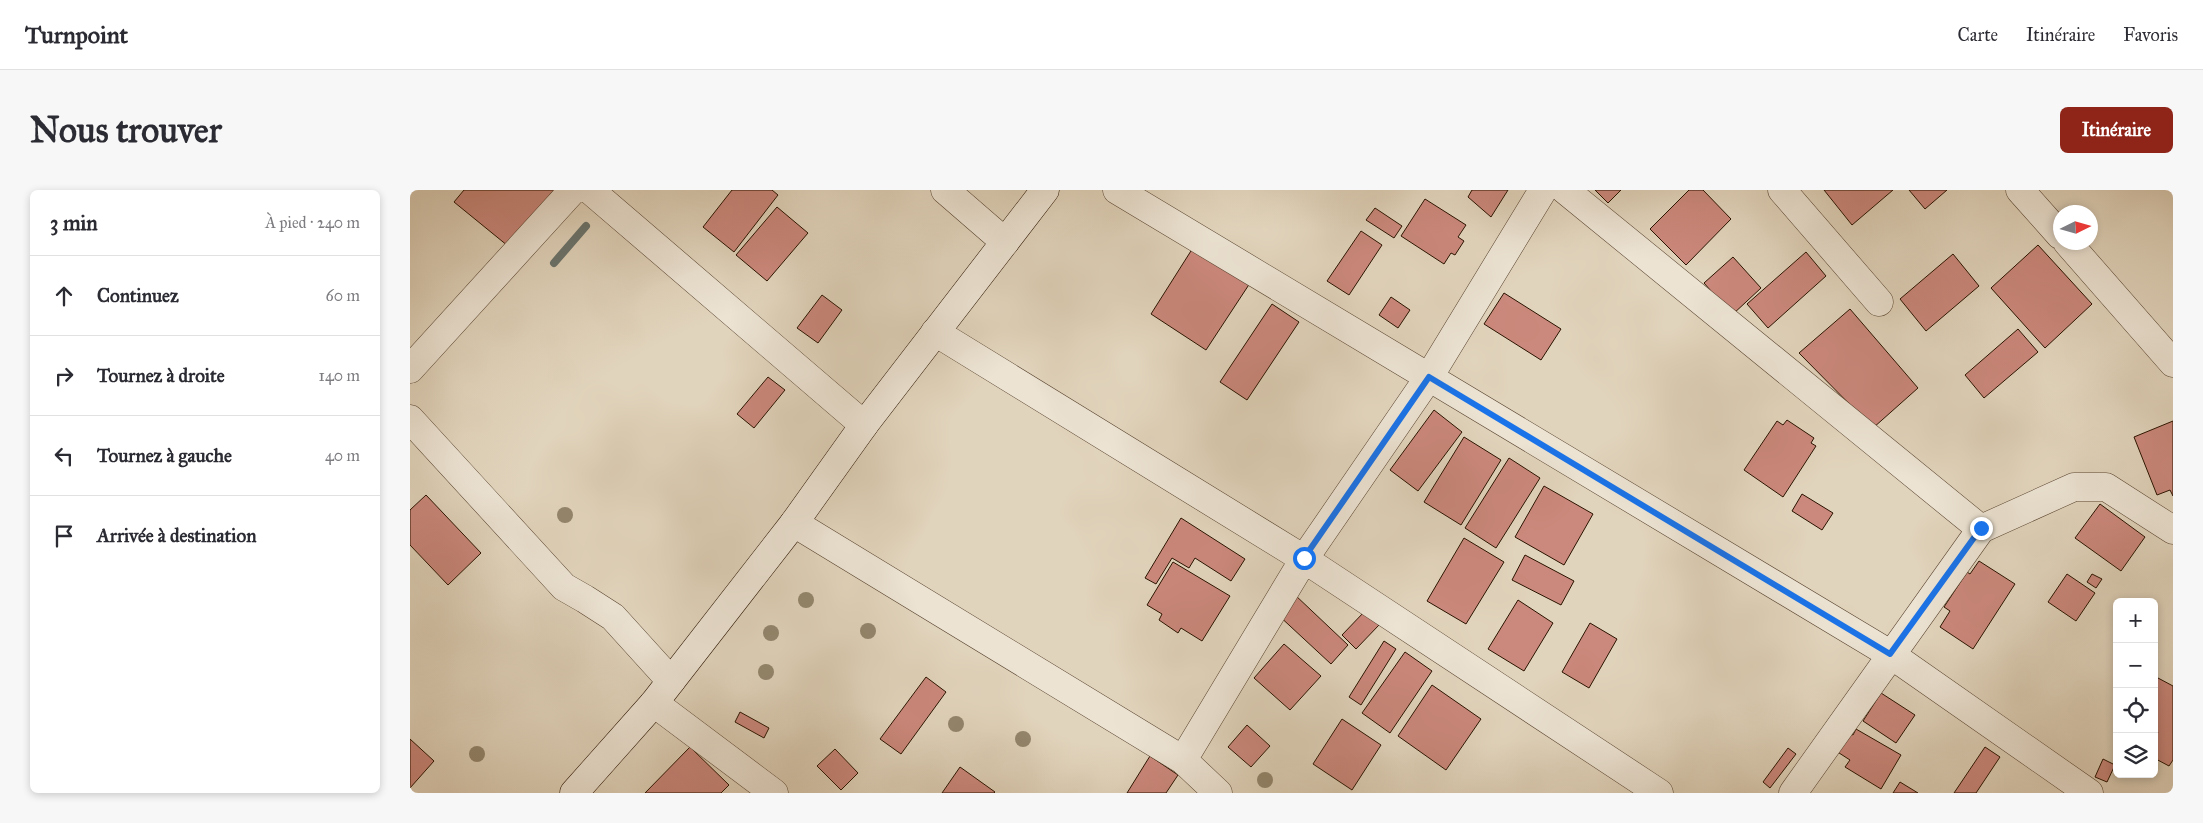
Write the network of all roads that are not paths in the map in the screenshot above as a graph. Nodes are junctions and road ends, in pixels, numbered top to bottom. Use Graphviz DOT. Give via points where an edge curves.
graph roads {
  1 [pos="573,190"];
  2 [pos="590,190"];
  3 [pos="945,190"];
  4 [pos="1045,190"];
  5 [pos="1117,190"];
  6 [pos="1543,190"];
  7 [pos="1565,190"];
  8 [pos="1782,190"];
  9 [pos="2020,190"];
  10 [pos="2053,228"];
  11 [pos="1004,242"];
  12 [pos="2074,250"];
  13 [pos="1879,302"];
  14 [pos="935,332"];
  15 [pos="414,358"];
  16 [pos="2173,363"];
  17 [pos="1429,377"];
  18 [pos="410,419"];
  19 [pos="864,425"];
  20 [pos="794,523"];
  21 [pos="1981,528"];
  22 [pos="2173,530"];
  23 [pos="1304,558"];
  24 [pos="1890,654"];
  25 [pos="672,681"];
  26 [pos="654,703"];
  27 [pos="1183,760"];
  28 [pos="574,793"];
  29 [pos="774,793"];
  30 [pos="1218,793"];
  31 [pos="1659,793"];
  32 [pos="1792,793"];
  33 [pos="2088,793"];
  1 -- 15 [label="street"];
  2 -- 19 [label="street"];
  3 -- 11 [label="street"];
  4 -- 11 [label="street"];
  5 -- 17 [label="street"];
  6 -- 17 [label="street"];
  7 -- 21 [label="street"];
  8 -- 13 [label="street"];
  9 -- 10 [label="street"];
  11 -- 14 [label="street"];
  12 -- 16 [label="street"];
  14 -- 19 [label="street"];
  14 -- 23 [label="street"];
  17 -- 23 [label="street"];
  17 -- 24 [label="street"];
  18 -- 25 [label="street" via="564,587 613,617"];
  19 -- 20 [label="street"];
  20 -- 25 [label="street"];
  20 -- 27 [label="street"];
  21 -- 22 [label="street" via="2074,486 2106,487"];
  21 -- 24 [label="street"];
  23 -- 27 [label="street"];
  23 -- 31 [label="street"];
  24 -- 32 [label="street"];
  24 -- 33 [label="street"];
  25 -- 26 [label="street"];
  26 -- 28 [label="street"];
  26 -- 29 [label="street"];
  27 -- 30 [label="street"];
}
